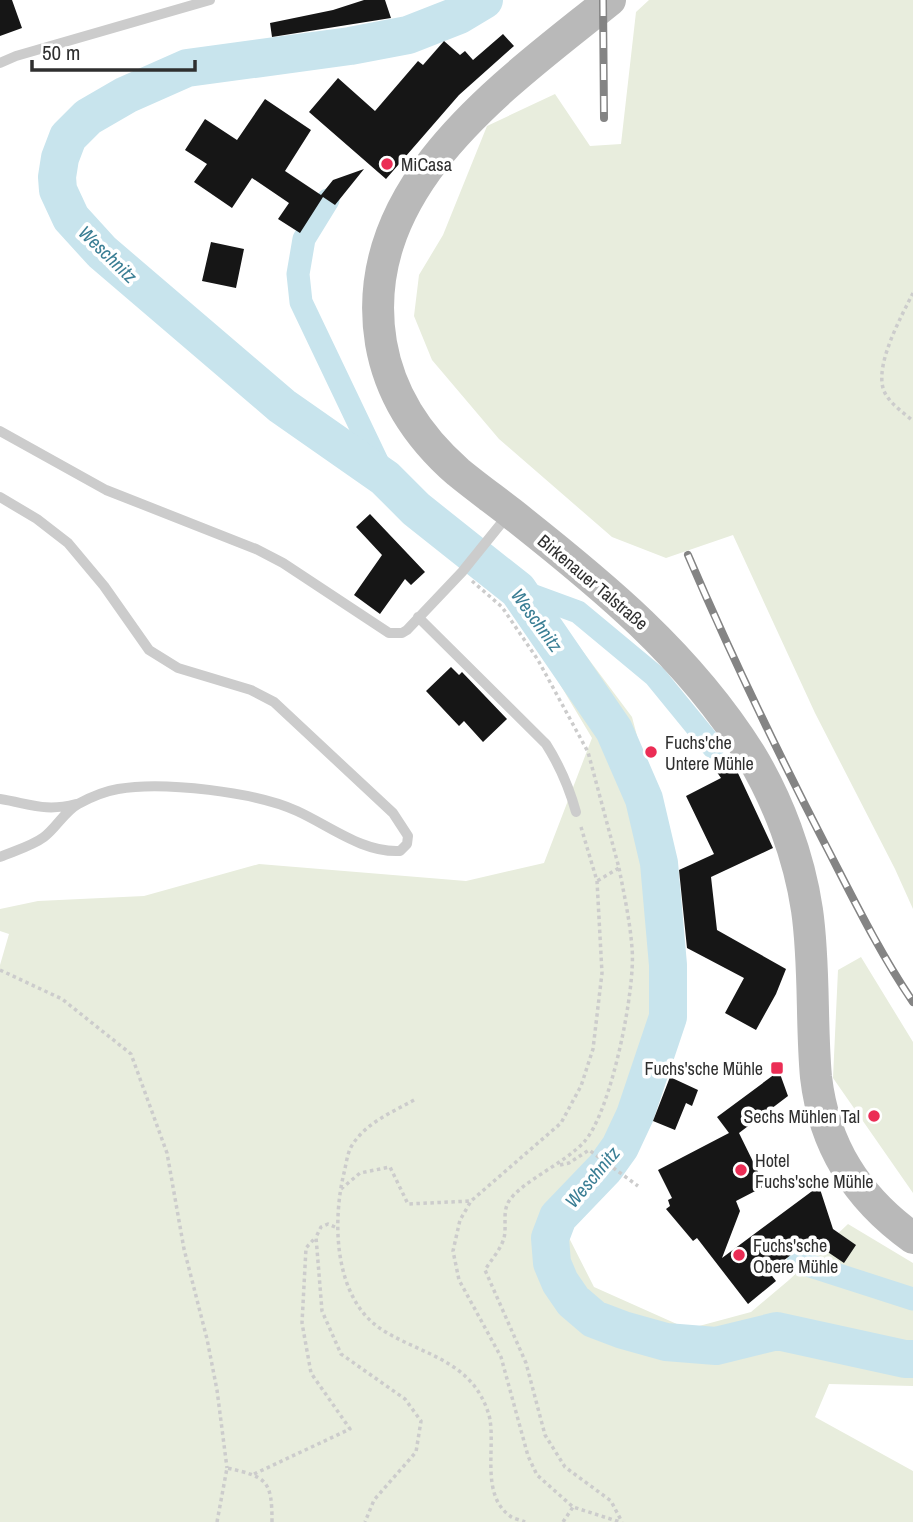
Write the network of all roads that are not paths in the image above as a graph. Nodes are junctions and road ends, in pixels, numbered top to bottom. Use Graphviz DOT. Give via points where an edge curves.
graph roads {
  1 [pos="210,0"];
  2 [pos="610,0"];
  3 [pos="0,63"];
  4 [pos="0,431"];
  5 [pos="0,497"];
  6 [pos="510,512"];
  7 [pos="418,617"];
  8 [pos="0,799"];
  9 [pos="76,804"];
  10 [pos="576,812"];
  11 [pos="0,857"];
  12 [pos="913,1238"];
  1 -- 3 [label="lane"];
  2 -- 6 [label="main road, Birkenauer Talstraße" via="486,102 428,166 399,214 380,275 378,321 386,371 399,401 456,471"];
  4 -- 7 [label="lane" via="106,490 283,563 389,633 402,633"];
  5 -- 9 [label="lane" via="68,543 149,650 178,668 251,690 274,702 393,813 408,836 407,845 400,850 386,851 295,810 210,791 117,789"];
  6 -- 7 [label="lane"];
  6 -- 12 [label="main road, Birkenauer Talstraße" via="665,644 752,757 789,839 807,911 816,1077 828,1132 856,1184 875,1207"];
  7 -- 10 [label="lane" via="546,744 565,776"];
  8 -- 9 [label="lane" via="39,808"];
  9 -- 11 [label="lane" via="42,839"];
}
